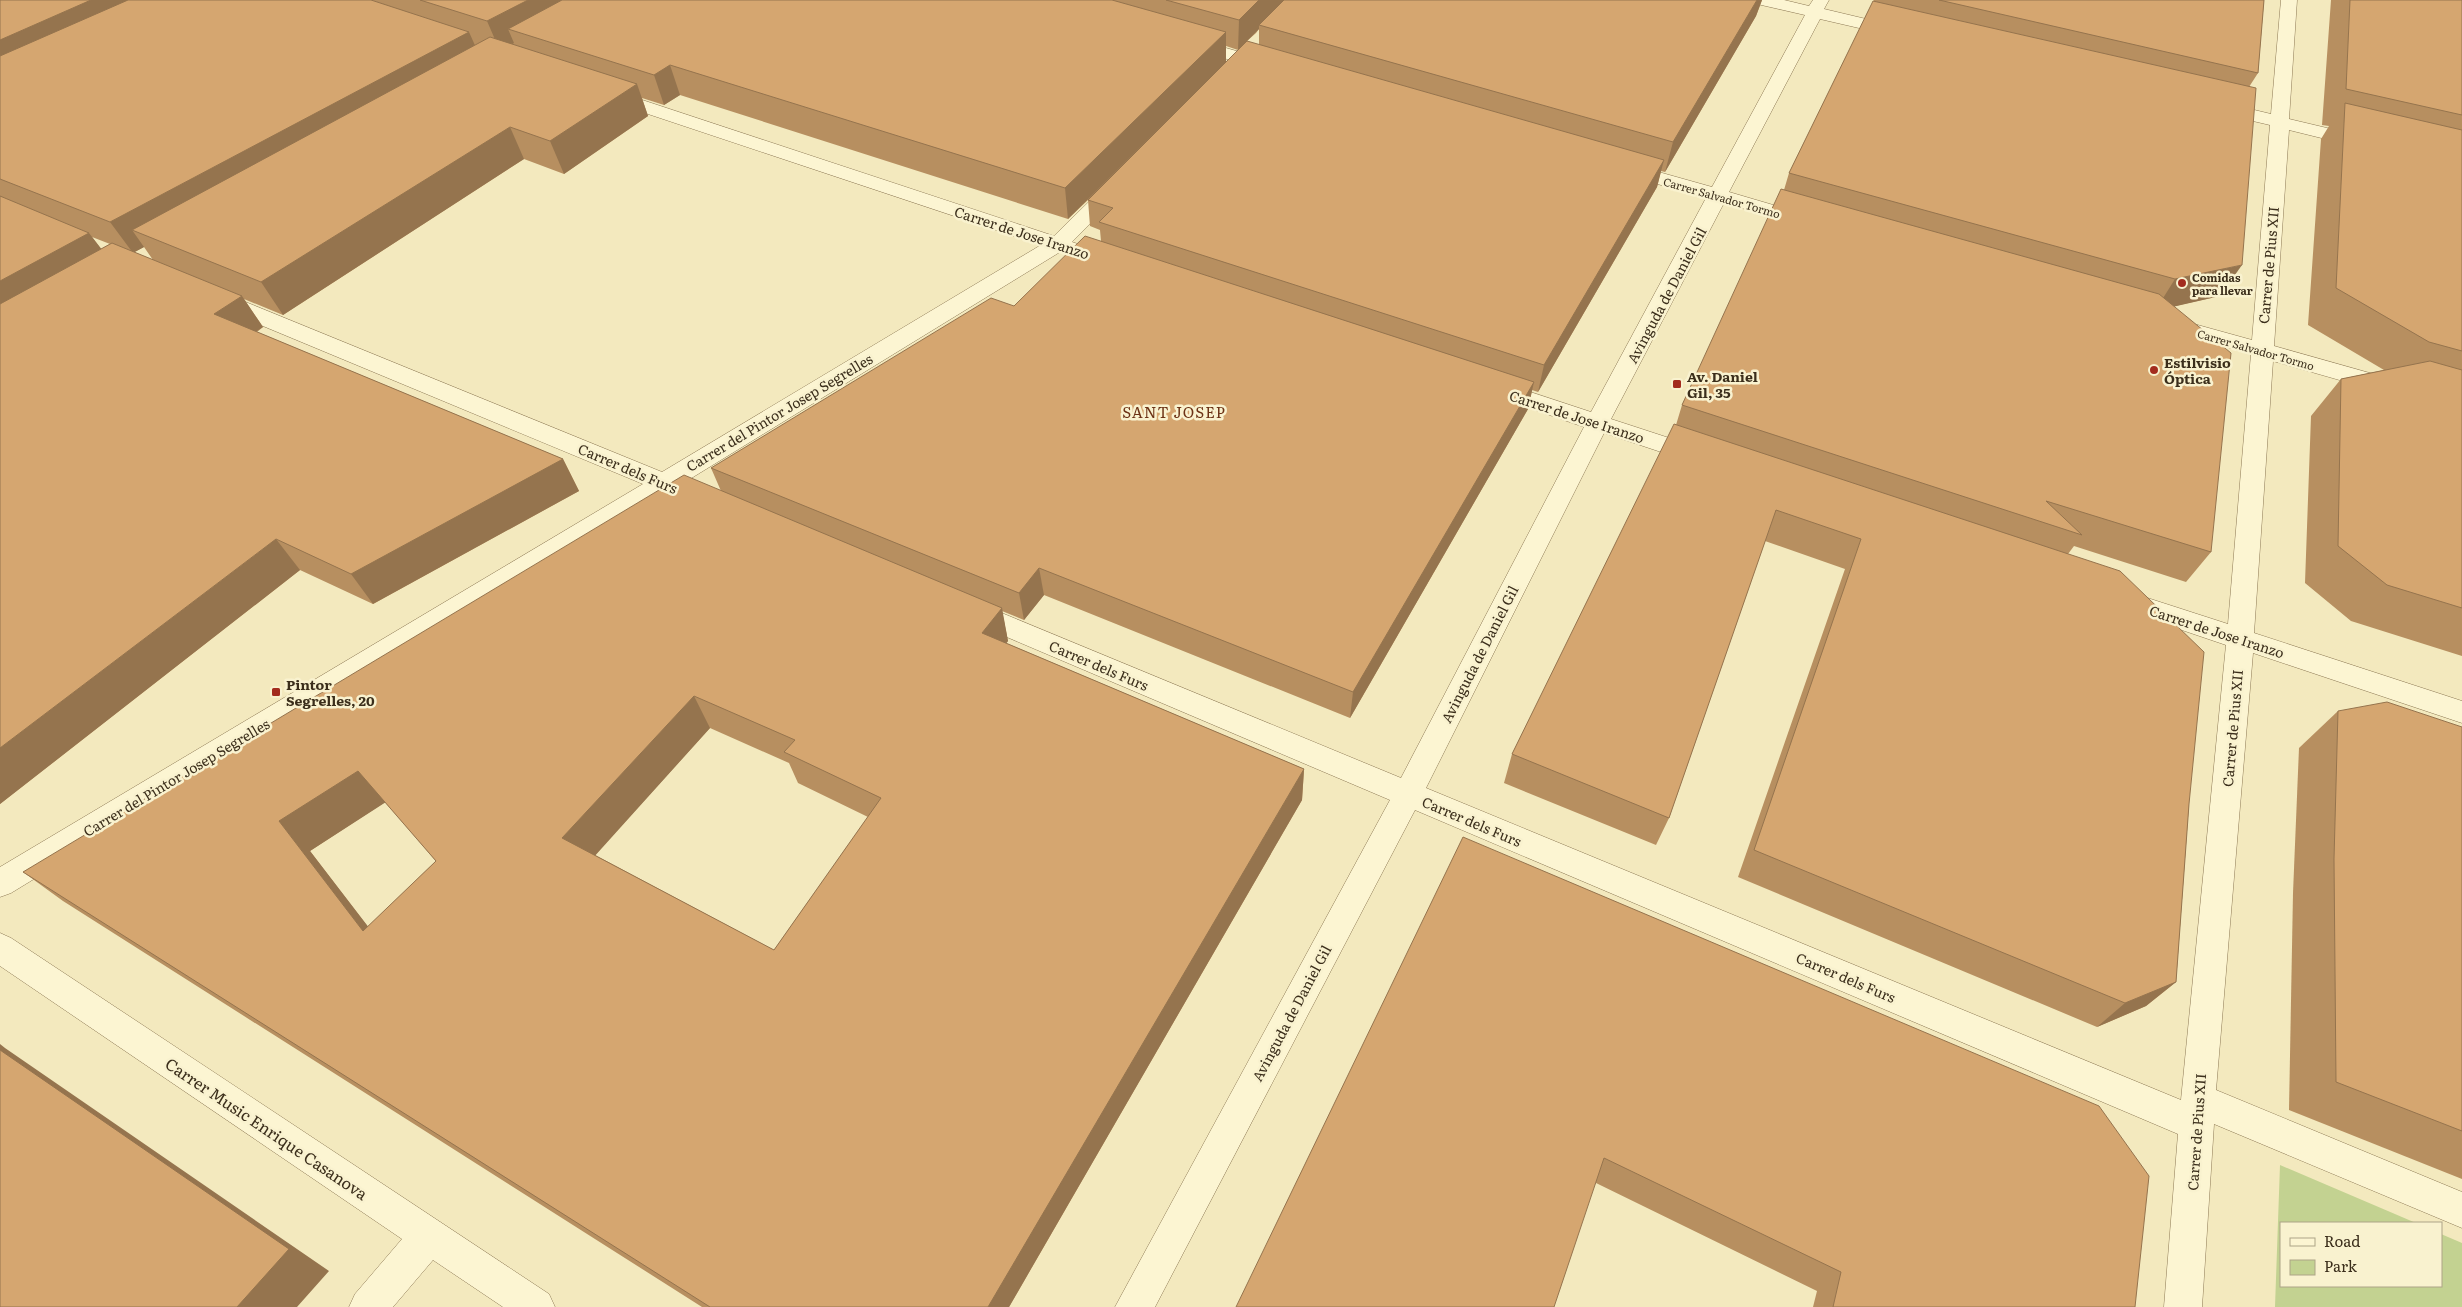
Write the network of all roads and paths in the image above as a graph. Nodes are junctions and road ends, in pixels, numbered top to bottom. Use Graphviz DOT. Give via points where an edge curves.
graph roads {
  1 [pos="1763,0"];
  2 [pos="2289,0"];
  3 [pos="1818,6"];
  4 [pos="1911,35"];
  5 [pos="1170,37"];
  6 [pos="1283,70"];
  7 [pos="595,91"];
  8 [pos="2202,104"];
  9 [pos="2280,122"];
  10 [pos="2376,145"];
  11 [pos="1605,163"];
  12 [pos="1127,176"];
  13 [pos="1718,196"];
  14 [pos="1823,226"];
  15 [pos="1058,244"];
  16 [pos="1124,266"];
  17 [pos="198,290"];
  18 [pos="2156,321"];
  19 [pos="2261,350"];
  20 [pos="1474,382"];
  21 [pos="2462,407"];
  22 [pos="1598,422"];
  23 [pos="1720,464"];
  24 [pos="662,482"];
  25 [pos="727,509"];
  26 [pos="2108,595"];
  27 [pos="948,602"];
  28 [pos="2240,640"];
  29 [pos="2462,712"];
  30 [pos="1408,794"];
  31 [pos="0,883"];
  32 [pos="0,948"];
  33 [pos="2197,1112"];
  34 [pos="2462,1210"];
  35 [pos="428,1237"];
  36 [pos="368,1307"];
  37 [pos="536,1307"];
  38 [pos="1134,1307"];
  39 [pos="2183,1307"];
  1 -- 3 [label="street"];
  2 -- 9 [label="street, Carrer de Pius XII"];
  3 -- 4 [label="street"];
  3 -- 13 [label="street, Avinguda de Daniel Gil"];
  5 -- 6 [label="street"];
  7 -- 15 [label="street, Carrer de Jose Iranzo"];
  8 -- 9 [label="street"];
  9 -- 10 [label="street"];
  9 -- 19 [label="street, Carrer de Pius XII"];
  11 -- 13 [label="street, Carrer Salvador Tormo"];
  12 -- 15 [label="street, Carrer del Pintor Josep Segrelles"];
  13 -- 14 [label="street, Carrer Salvador Tormo"];
  13 -- 22 [label="street, Avinguda de Daniel Gil"];
  15 -- 16 [label="street, Carrer de Jose Iranzo"];
  15 -- 24 [label="street, Carrer del Pintor Josep Segrelles"];
  17 -- 24 [label="street, Carrer dels Furs"];
  18 -- 19 [label="street, Carrer Salvador Tormo"];
  19 -- 21 [label="street, Carrer Salvador Tormo"];
  19 -- 28 [label="street, Carrer de Pius XII"];
  20 -- 22 [label="street, Carrer de Jose Iranzo"];
  22 -- 23 [label="street, Carrer de Jose Iranzo"];
  22 -- 30 [label="street, Avinguda de Daniel Gil"];
  24 -- 25 [label="street, Carrer dels Furs"];
  24 -- 31 [label="street, Carrer del Pintor Josep Segrelles"];
  26 -- 28 [label="street, Carrer de Jose Iranzo"];
  27 -- 30 [label="street, Carrer dels Furs"];
  28 -- 29 [label="street, Carrer de Jose Iranzo"];
  28 -- 33 [label="street, Carrer de Pius XII"];
  30 -- 33 [label="street, Carrer dels Furs"];
  30 -- 38 [label="street, Avinguda de Daniel Gil"];
  32 -- 35 [label="street, Carrer Music Enrique Casanova"];
  33 -- 34 [label="street, Carrer dels Furs"];
  33 -- 39 [label="street, Carrer de Pius XII"];
  35 -- 36 [label="street"];
  35 -- 37 [label="street, Carrer Music Enrique Casanova"];
}
